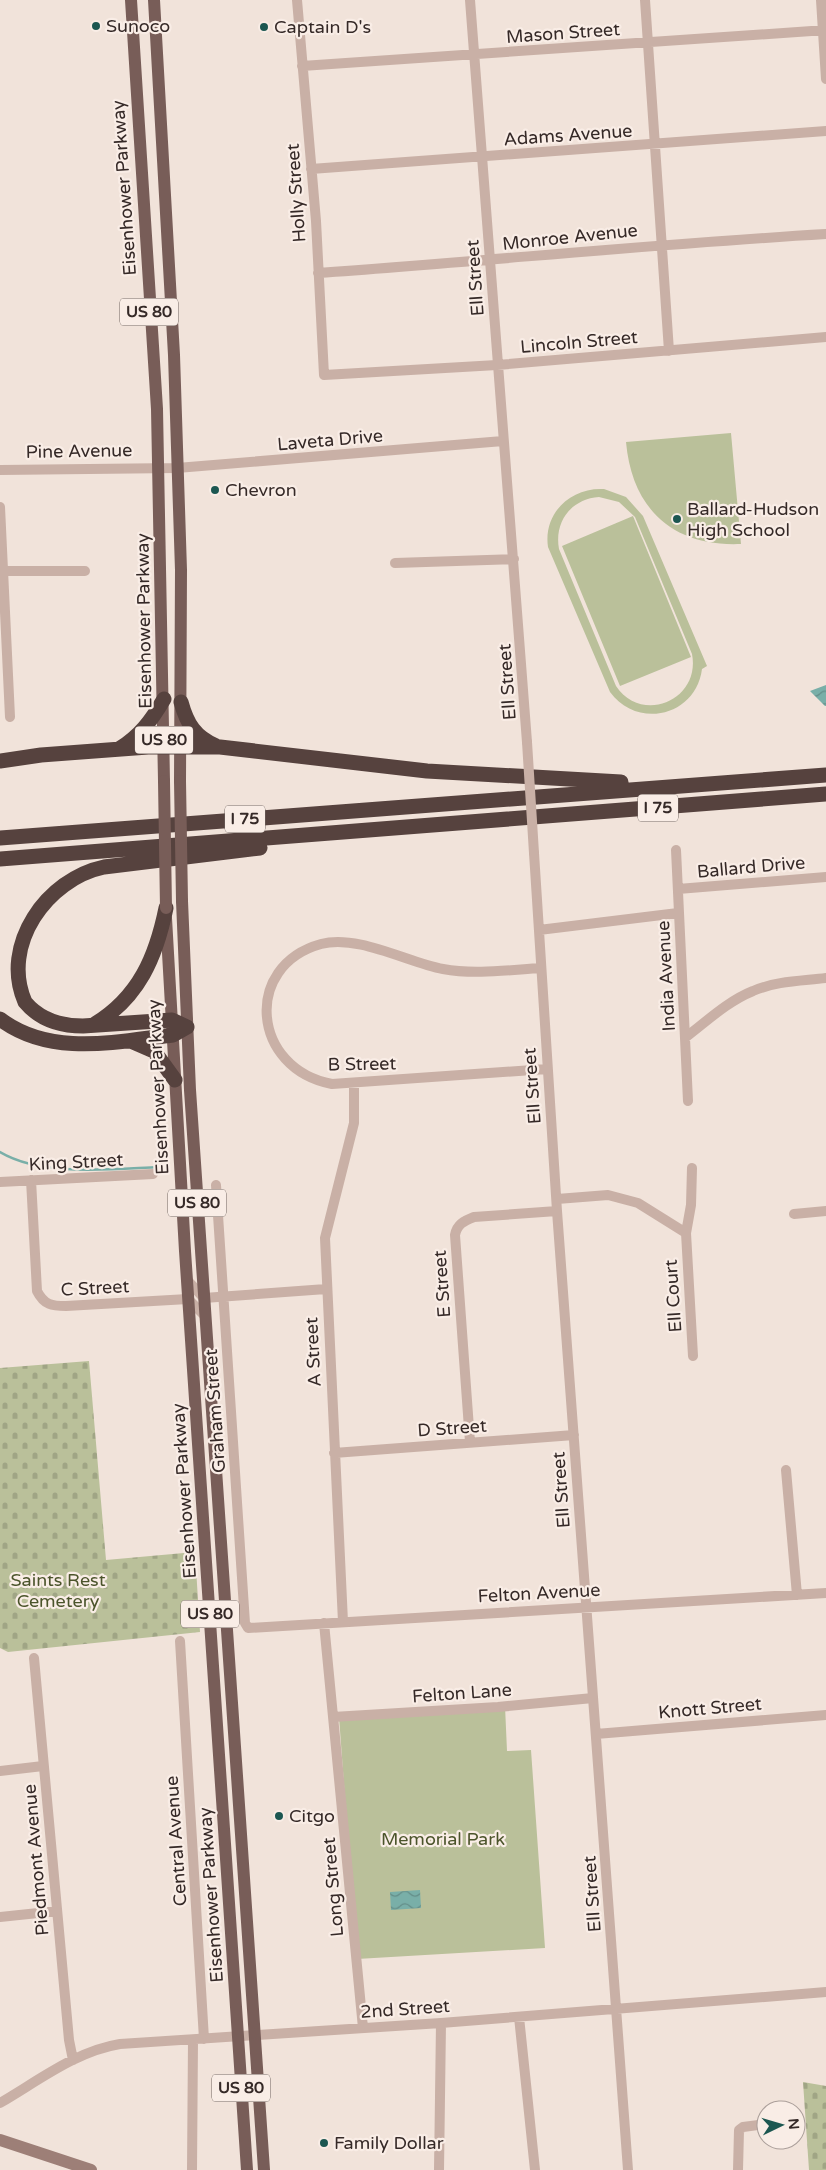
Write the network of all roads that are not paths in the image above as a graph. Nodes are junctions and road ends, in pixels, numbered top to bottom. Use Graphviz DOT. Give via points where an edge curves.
graph roads {
  1 [pos="130,0"];
  2 [pos="154,0"];
  3 [pos="297,0"];
  4 [pos="470,0"];
  5 [pos="645,0"];
  6 [pos="821,0"];
  7 [pos="824,30"];
  8 [pos="648,44"];
  9 [pos="474,54"];
  10 [pos="302,66"];
  11 [pos="826,79"];
  12 [pos="826,131"];
  13 [pos="657,145"];
  14 [pos="482,158"];
  15 [pos="311,170"];
  16 [pos="826,234"];
  17 [pos="663,244"];
  18 [pos="490,261"];
  19 [pos="318,273"];
  20 [pos="826,337"];
  21 [pos="669,351"];
  22 [pos="497,365"];
  23 [pos="334,374"];
  24 [pos="503,441"];
  25 [pos="159,468"];
  26 [pos="177,468"];
  27 [pos="0,470"];
  28 [pos="0,507"];
  29 [pos="514,559"];
  30 [pos="395,562"];
  31 [pos="1,571"];
  32 [pos="85,571"];
  33 [pos="4,676"];
  34 [pos="164,699"];
  35 [pos="181,702"];
  36 [pos="10,717"];
  37 [pos="172,747"];
  38 [pos="220,747"];
  39 [pos="118,750"];
  40 [pos="0,761"];
  41 [pos="826,775"];
  42 [pos="678,786"];
  43 [pos="826,794"];
  44 [pos="333,834"];
  45 [pos="0,838"];
  46 [pos="676,850"];
  47 [pos="0,859"];
  48 [pos="826,877"];
  49 [pos="678,889"];
  50 [pos="166,908"];
  51 [pos="678,913"];
  52 [pos="539,930"];
  53 [pos="541,968"];
  54 [pos="826,978"];
  55 [pos="0,1019"];
  56 [pos="94,1025"];
  57 [pos="172,1027"];
  58 [pos="187,1027"];
  59 [pos="686,1037"];
  60 [pos="127,1040"];
  61 [pos="547,1069"];
  62 [pos="175,1080"];
  63 [pos="354,1084"];
  64 [pos="688,1101"];
  65 [pos="692,1168"];
  66 [pos="153,1174"];
  67 [pos="31,1180"];
  68 [pos="0,1182"];
  69 [pos="216,1185"];
  70 [pos="557,1199"];
  71 [pos="557,1211"];
  72 [pos="826,1211"];
  73 [pos="794,1214"];
  74 [pos="686,1233"];
  75 [pos="187,1280"];
  76 [pos="326,1288"];
  77 [pos="223,1297"];
  78 [pos="204,1298"];
  79 [pos="188,1299"];
  80 [pos="205,1316"];
  81 [pos="693,1356"];
  82 [pos="574,1435"];
  83 [pos="470,1442"];
  84 [pos="334,1453"];
  85 [pos="786,1470"];
  86 [pos="826,1593"];
  87 [pos="797,1595"];
  88 [pos="586,1607"];
  89 [pos="343,1622"];
  90 [pos="324,1623"];
  91 [pos="254,1629"];
  92 [pos="180,1641"];
  93 [pos="34,1658"];
  94 [pos="593,1698"];
  95 [pos="826,1715"];
  96 [pos="333,1717"];
  97 [pos="596,1734"];
  98 [pos="43,1766"];
  99 [pos="0,1770"];
  100 [pos="57,1911"];
  101 [pos="0,1916"];
  102 [pos="826,1992"];
  103 [pos="616,2009"];
  104 [pos="519,2017"];
  105 [pos="441,2023"];
  106 [pos="363,2028"];
  107 [pos="256,2035"];
  108 [pos="237,2037"];
  109 [pos="204,2039"];
  110 [pos="192,2040"];
  111 [pos="73,2060"];
  112 [pos="0,2103"];
  113 [pos="756,2125"];
  114 [pos="0,2140"];
  115 [pos="69,2167"];
  116 [pos="91,2170"];
  117 [pos="192,2170"];
  118 [pos="247,2170"];
  119 [pos="264,2170"];
  120 [pos="439,2170"];
  121 [pos="535,2170"];
  122 [pos="628,2170"];
  123 [pos="738,2170"];
  1 -- 25 [label="main road, Eisenhower Parkway / US 80"];
  2 -- 26 [label="main road, Eisenhower Parkway / US 80" via="174,355"];
  3 -- 10 [label="street, Holly Street"];
  4 -- 9 [label="street, Ell Street"];
  5 -- 8 [label="street"];
  6 -- 7 [label="street"];
  7 -- 8 [label="street, Mason Street"];
  7 -- 11 [label="street"];
  8 -- 9 [label="street, Mason Street"];
  8 -- 13 [label="street"];
  9 -- 10 [label="street, Mason Street"];
  9 -- 14 [label="street, Ell Street"];
  10 -- 15 [label="street, Holly Street"];
  12 -- 13 [label="street, Adams Avenue"];
  13 -- 14 [label="street, Adams Avenue"];
  13 -- 17 [label="street"];
  14 -- 15 [label="street, Adams Avenue"];
  14 -- 18 [label="street, Ell Street"];
  15 -- 19 [label="street, Holly Street"];
  16 -- 17 [label="street, Monroe Avenue"];
  17 -- 18 [label="street, Monroe Avenue"];
  17 -- 21 [label="street"];
  18 -- 19 [label="street, Monroe Avenue"];
  18 -- 22 [label="street, Ell Street"];
  19 -- 23 [label="street, Holly Street" via="324,375"];
  20 -- 21 [label="street, Lincoln Street"];
  21 -- 22 [label="street, Lincoln Street"];
  22 -- 23 [label="street, Lincoln Street"];
  22 -- 24 [label="street, Ell Street"];
  24 -- 26 [label="street, Laveta Drive"];
  24 -- 29 [label="street, Ell Street"];
  25 -- 26 [label="street, Laveta Drive"];
  25 -- 27 [label="street, Pine Avenue"];
  25 -- 34 [label="main road, Eisenhower Parkway / US 80"];
  26 -- 35 [label="main road, Eisenhower Parkway / US 80" via="182,570"];
  28 -- 31 [label="street"];
  29 -- 30 [label="street"];
  29 -- 52 [label="street, Ell Street, bridge"];
  31 -- 32 [label="street"];
  31 -- 33 [label="street"];
  33 -- 36 [label="street"];
  34 -- 37 [label="main road, Eisenhower Parkway / US 80"];
  34 -- 39 [label="highway" via="151,722"];
  35 -- 37 [label="main road, Eisenhower Parkway / US 80"];
  35 -- 38 [label="highway" via="195,734"];
  37 -- 38 [label="highway"];
  37 -- 39 [label="highway"];
  37 -- 50 [label="main road, Eisenhower Parkway / US 80, bridge" via="164,781"];
  37 -- 58 [label="main road, Eisenhower Parkway / US 80, bridge" via="180,781"];
  38 -- 42 [label="highway" via="427,771"];
  39 -- 40 [label="highway"];
  41 -- 42 [label="highway, I 75"];
  42 -- 45 [label="highway, I 75"];
  43 -- 44 [label="highway, I 75"];
  44 -- 47 [label="highway, I 75"];
  44 -- 56 [label="highway" via="243,851 98,868 70,879 50,892 34,907 15,936 10,960 15,986 28,1006 48,1020 70,1026"];
  46 -- 49 [label="street, India Avenue"];
  48 -- 49 [label="street, Ballard Drive"];
  49 -- 51 [label="street, India Avenue"];
  50 -- 56 [label="highway" via="154,954 140,983 122,1005"];
  50 -- 57 [label="main road, Eisenhower Parkway / US 80"];
  51 -- 52 [label="street"];
  51 -- 59 [label="street, India Avenue"];
  52 -- 53 [label="street, Ell Street"];
  53 -- 61 [label="street, Ell Street"];
  53 -- 63 [label="street, B Street" via="443,969 366,946 331,942 294,956 278,975 267,1002 272,1042 293,1068 318,1081"];
  54 -- 59 [label="street" via="754,990 722,1009"];
  55 -- 60 [label="highway" via="26,1034 51,1042 79,1044"];
  56 -- 57 [label="highway"];
  57 -- 58 [label="highway"];
  57 -- 60 [label="highway"];
  57 -- 62 [label="main road, Eisenhower Parkway / US 80"];
  58 -- 78 [label="main road, Eisenhower Parkway / US 80"];
  59 -- 64 [label="street, India Avenue"];
  60 -- 62 [label="highway" via="154,1050"];
  61 -- 63 [label="street, B Street"];
  61 -- 70 [label="street, Ell Street"];
  62 -- 75 [label="main road, Eisenhower Parkway / US 80"];
  63 -- 76 [label="street, A Street" via="354,1123 325,1238"];
  65 -- 74 [label="street, Ell Court"];
  66 -- 67 [label="street, King Street"];
  67 -- 68 [label="street, King Street"];
  67 -- 79 [label="street, C Street" via="37,1291 46,1303 66,1306"];
  69 -- 77 [label="street, Graham Street"];
  70 -- 71 [label="street, Ell Street"];
  70 -- 74 [label="street, Ell Court" via="608,1195 638,1203"];
  71 -- 82 [label="street, Ell Street"];
  71 -- 83 [label="street, E Street" via="474,1217 456,1228"];
  72 -- 73 [label="street"];
  74 -- 81 [label="street, Ell Court"];
  75 -- 78 [label="street"];
  75 -- 79 [label="main road, Eisenhower Parkway / US 80"];
  76 -- 77 [label="street"];
  76 -- 84 [label="street, A Street"];
  77 -- 78 [label="street"];
  77 -- 91 [label="street, Graham Street" via="245,1623"];
  78 -- 80 [label="main road, Eisenhower Parkway / US 80"];
  79 -- 80 [label="street"];
  79 -- 108 [label="main road, Eisenhower Parkway / US 80"];
  80 -- 107 [label="main road, Eisenhower Parkway / US 80"];
  82 -- 83 [label="street, D Street"];
  82 -- 88 [label="street, Ell Street"];
  83 -- 84 [label="street, D Street"];
  84 -- 89 [label="street, A Street"];
  85 -- 87 [label="street"];
  86 -- 87 [label="street, Felton Avenue"];
  87 -- 88 [label="street, Felton Avenue"];
  88 -- 89 [label="street, Felton Avenue"];
  88 -- 94 [label="street, Ell Street"];
  89 -- 90 [label="street, Felton Avenue"];
  90 -- 91 [label="street, Felton Avenue"];
  90 -- 96 [label="street, Long Street"];
  92 -- 109 [label="street, Central Avenue"];
  93 -- 98 [label="street, Piedmont Avenue"];
  94 -- 96 [label="street, Felton Lane"];
  94 -- 97 [label="street, Ell Street"];
  95 -- 97 [label="street, Knott Street"];
  96 -- 106 [label="street, Long Street"];
  97 -- 103 [label="street, Ell Street"];
  98 -- 99 [label="street"];
  98 -- 100 [label="street, Piedmont Avenue"];
  100 -- 101 [label="street"];
  100 -- 111 [label="street, Piedmont Avenue"];
  102 -- 103 [label="street, 2nd Street"];
  103 -- 104 [label="street, 2nd Street"];
  103 -- 122 [label="street, Ell Street"];
  104 -- 105 [label="street, 2nd Street"];
  104 -- 121 [label="street"];
  105 -- 106 [label="street, 2nd Street"];
  105 -- 120 [label="street"];
  106 -- 107 [label="street, 2nd Street"];
  107 -- 108 [label="street, 2nd Street"];
  107 -- 119 [label="main road, Eisenhower Parkway / US 80"];
  108 -- 109 [label="street, 2nd Street"];
  108 -- 118 [label="main road, Eisenhower Parkway / US 80"];
  109 -- 110 [label="street, 2nd Street"];
  110 -- 111 [label="street, 2nd Street" via="106,2046"];
  110 -- 117 [label="street"];
  111 -- 112 [label="street, 2nd Street"];
  113 -- 123 [label="street" via="739,2130"];
  114 -- 115 [label="street"];
  115 -- 116 [label="street"];
}
